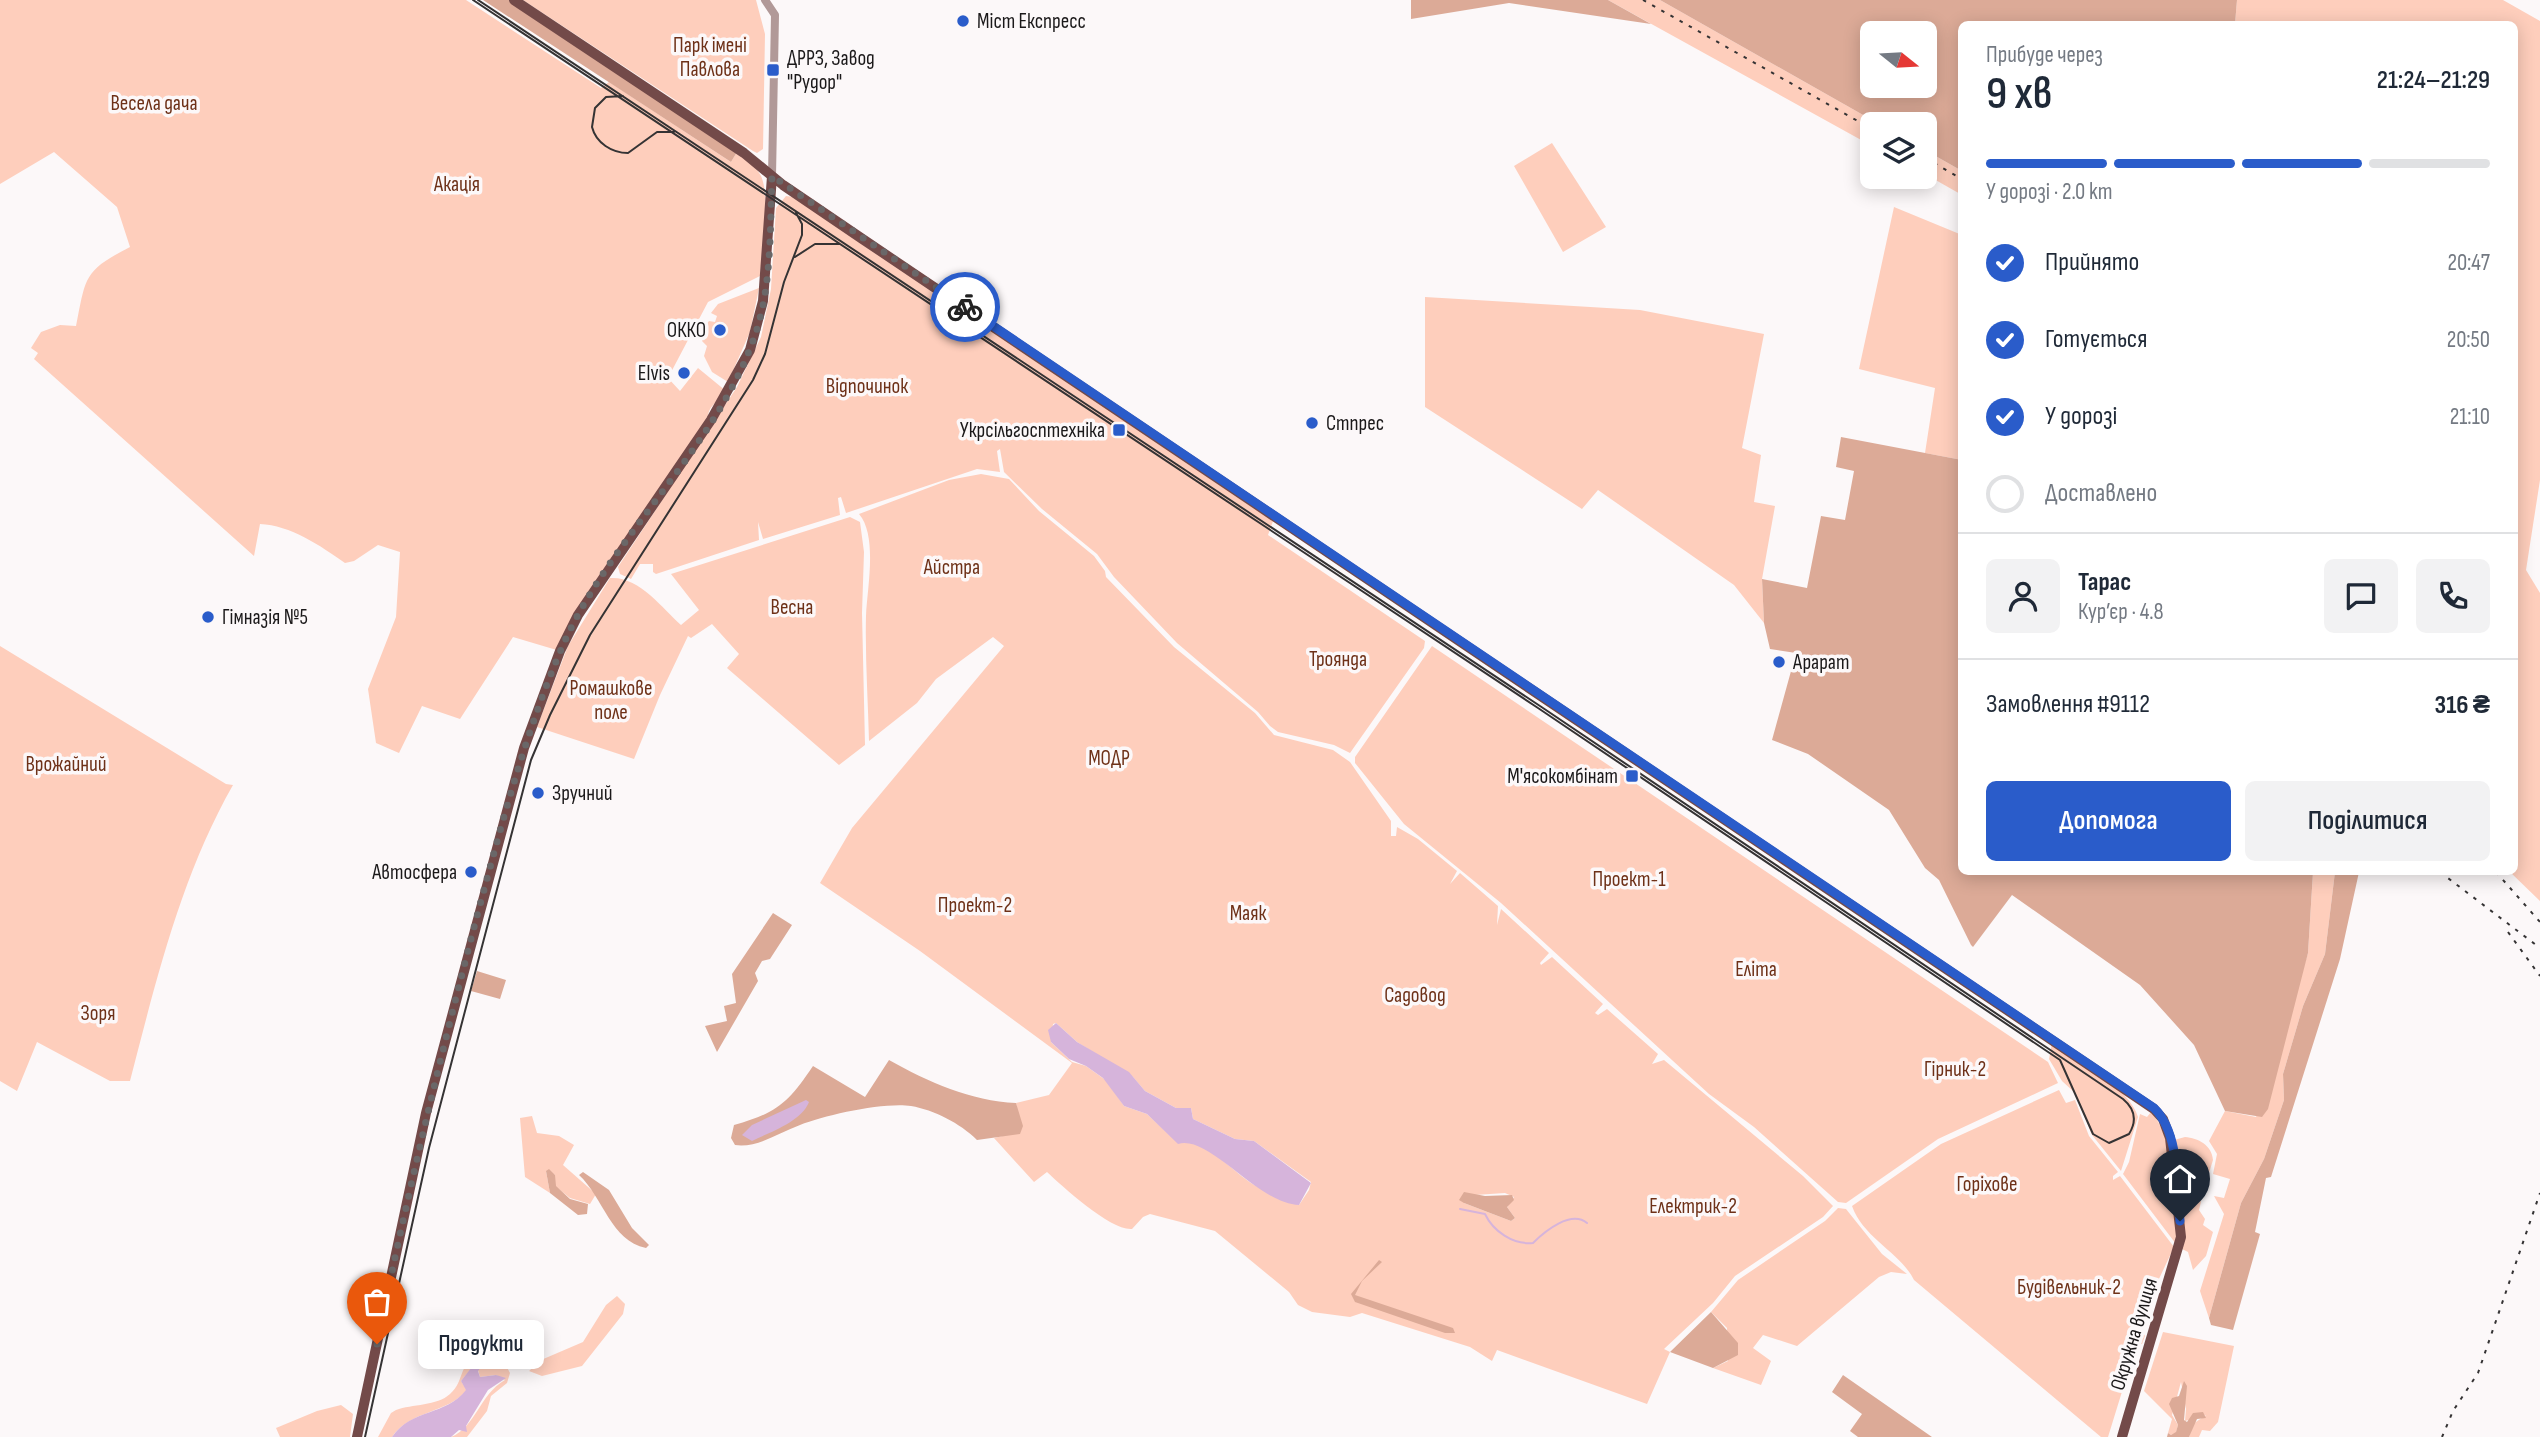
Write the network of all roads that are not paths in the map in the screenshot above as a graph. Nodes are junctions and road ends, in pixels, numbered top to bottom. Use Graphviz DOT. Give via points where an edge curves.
graph roads {
  1 [pos="514,0"];
  2 [pos="765,0"];
  3 [pos="772,176"];
  4 [pos="357,1437"];
  5 [pos="2122,1437"];
  1 -- 3 [label="main road, Окружна вулиця"];
  2 -- 3 [label="street" via="775,15"];
  3 -- 4 [label="main road" via="761,314 750,350 711,421 578,615 524,748 426,1113"];
  3 -- 5 [label="main road, Окружна вулиця" via="2154,1108 2170,1138 2181,1237"];
}
